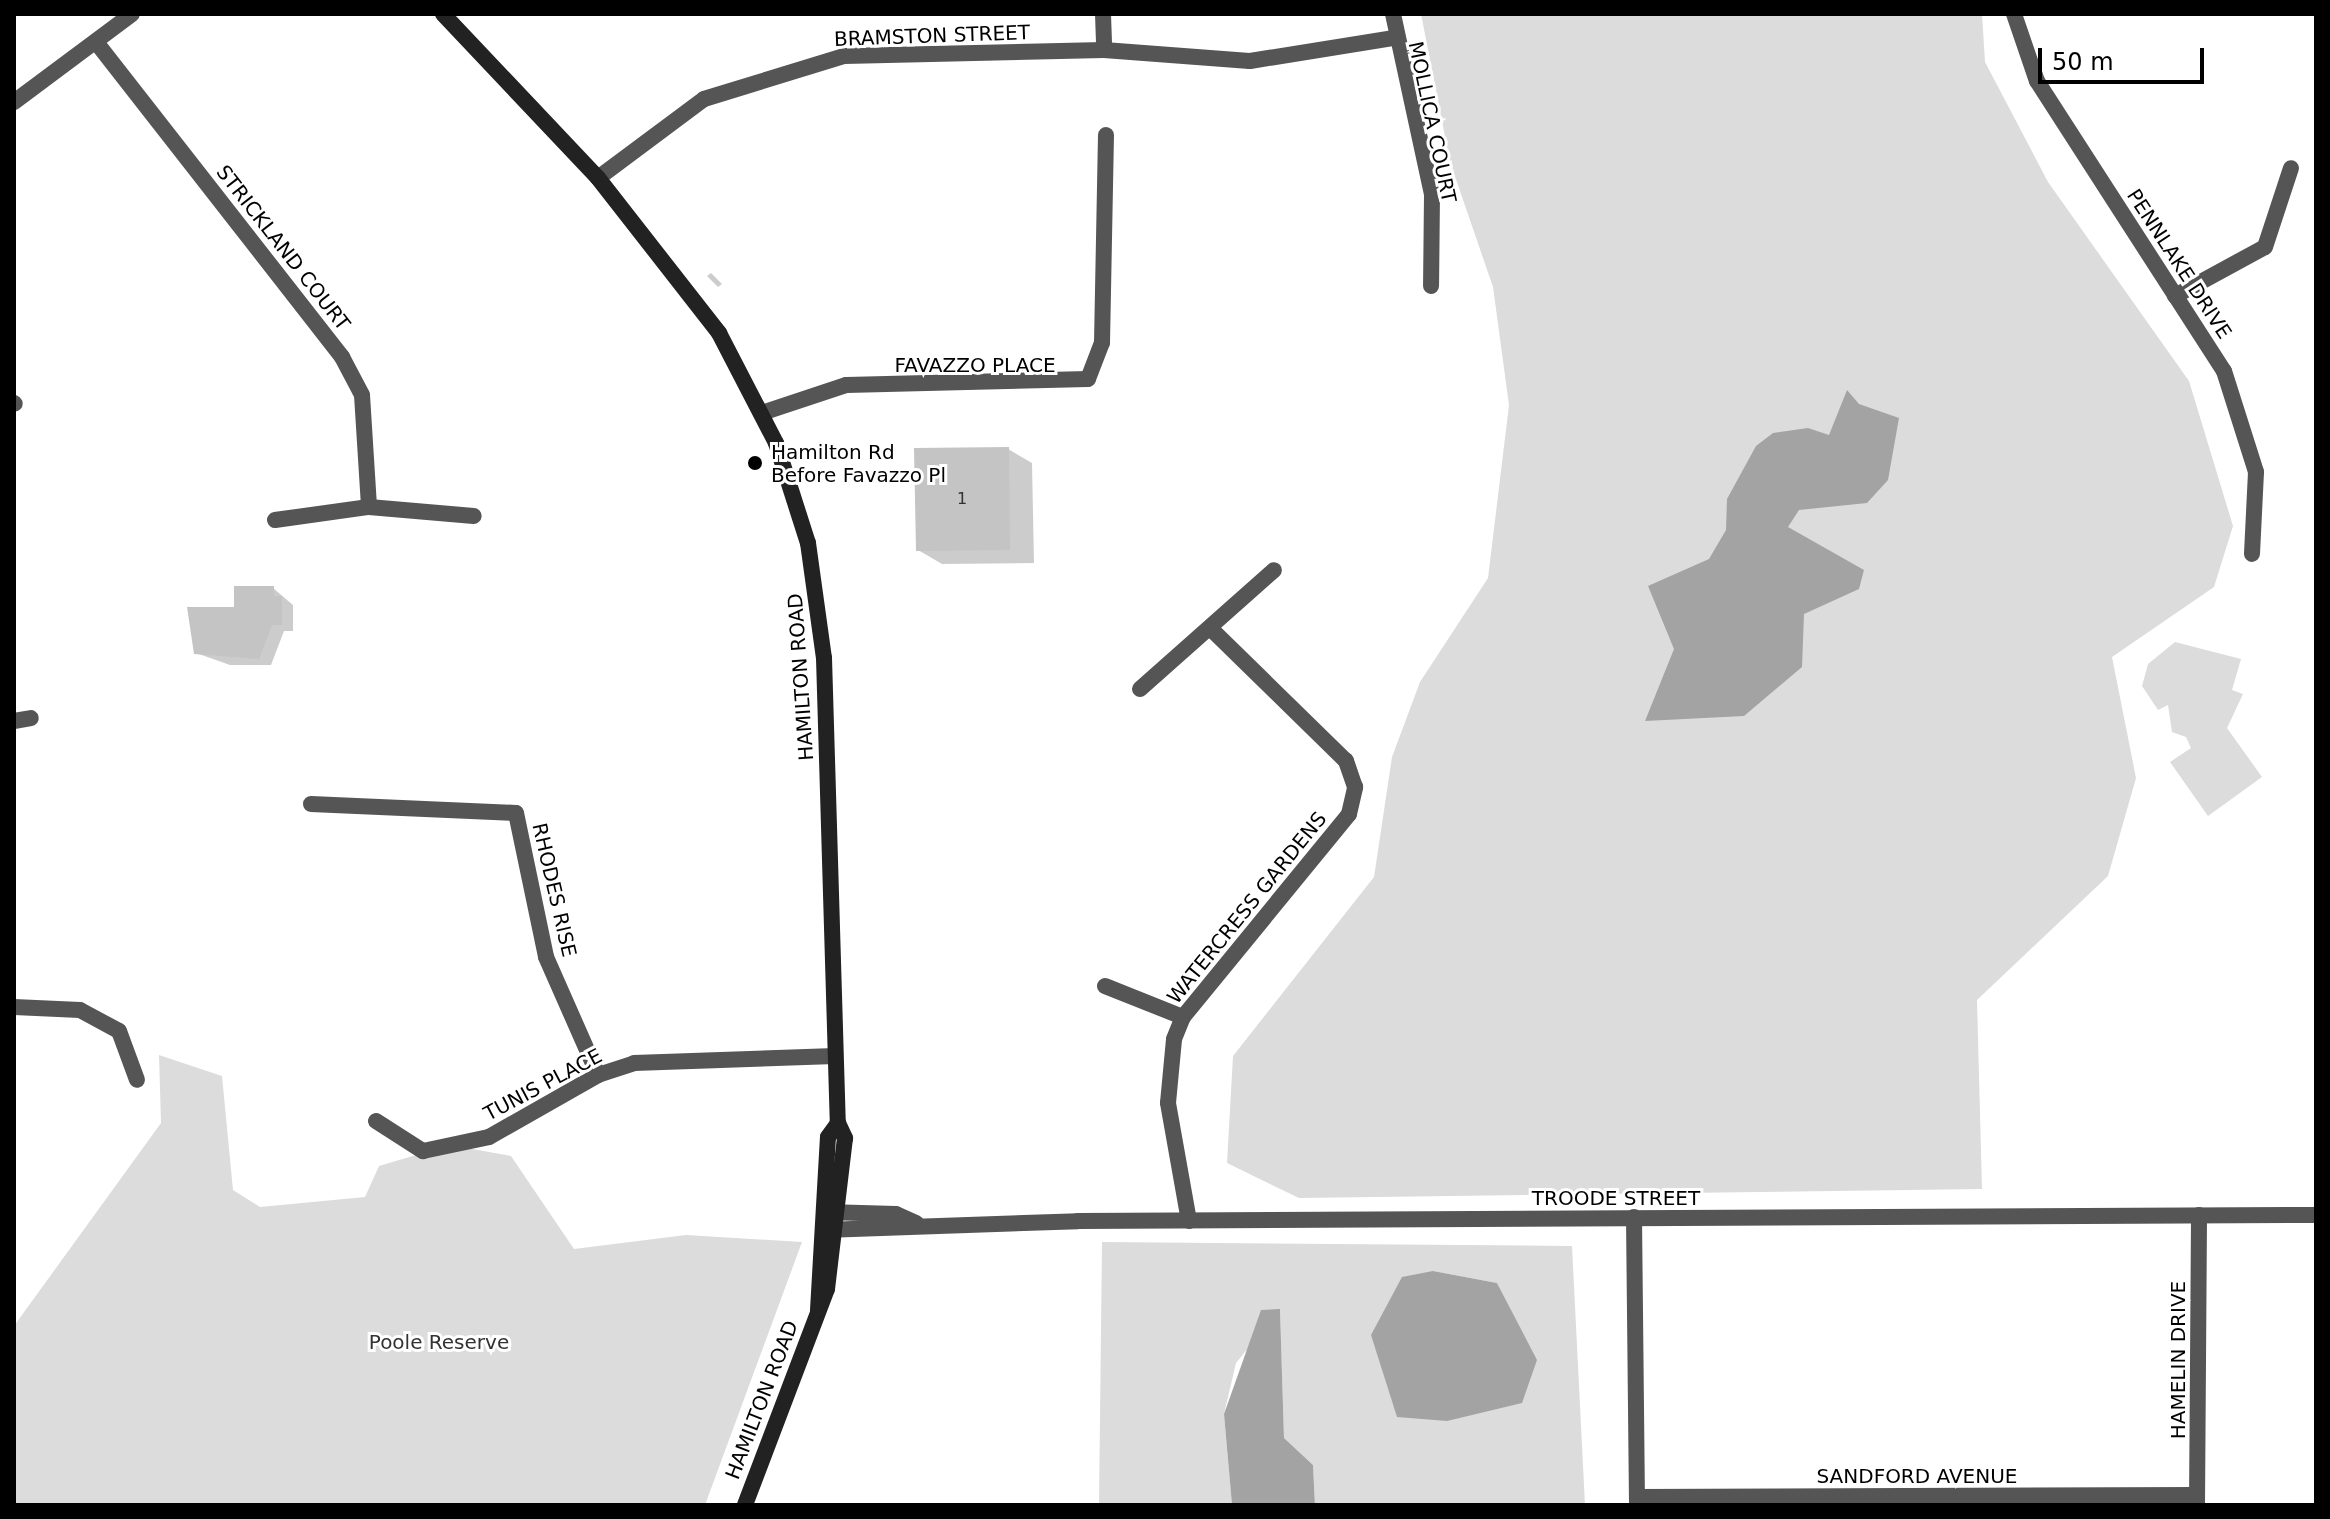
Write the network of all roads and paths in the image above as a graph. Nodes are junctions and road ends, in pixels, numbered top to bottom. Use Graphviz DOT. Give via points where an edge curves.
graph roads {
  1 [pos="132,14"];
  2 [pos="443,14"];
  3 [pos="1103,14"];
  4 [pos="1393,14"];
  5 [pos="2014,14"];
  6 [pos="1394,38"];
  7 [pos="96,42"];
  8 [pos="1104,50"];
  9 [pos="14,102"];
  10 [pos="1106,135"];
  11 [pos="2291,168"];
  12 [pos="598,178"];
  13 [pos="1431,286"];
  14 [pos="2175,296"];
  15 [pos="762,413"];
  16 [pos="369,507"];
  17 [pos="474,516"];
  18 [pos="275,520"];
  19 [pos="2252,554"];
  20 [pos="1274,570"];
  21 [pos="1212,630"];
  22 [pos="1140,689"];
  23 [pos="311,804"];
  24 [pos="1105,986"];
  25 [pos="14,1007"];
  26 [pos="1183,1017"];
  27 [pos="835,1056"];
  28 [pos="598,1075"];
  29 [pos="137,1080"];
  30 [pos="376,1121"];
  31 [pos="2199,1215"];
  32 [pos="2316,1215"];
  33 [pos="1634,1217"];
  34 [pos="1189,1221"];
  35 [pos="832,1222"];
  36 [pos="2197,1500"];
  37 [pos="1637,1501"];
  38 [pos="745,1505"];
  1 -- 7 [label="street"];
  2 -- 12 [label="main road, HAMILTON ROAD"];
  3 -- 8 [label="street"];
  4 -- 6 [label="street, MOLLICA COURT"];
  5 -- 14 [label="street, PENNLAKE DRIVE" via="2037,81"];
  6 -- 8 [label="street, BRAMSTON STREET" via="1250,61"];
  6 -- 13 [label="street, MOLLICA COURT" via="1432,195"];
  7 -- 9 [label="street"];
  7 -- 16 [label="street, STRICKLAND COURT" via="342,357 362,395"];
  8 -- 12 [label="street, BRAMSTON STREET" via="844,56 793,66 704,99"];
  10 -- 15 [label="street, FAVAZZO PLACE" via="1102,343 1088,379 846,385"];
  11 -- 14 [label="street" via="2265,247"];
  12 -- 15 [label="main road, HAMILTON ROAD" via="719,333"];
  14 -- 19 [label="street, PENNLAKE DRIVE" via="2224,371 2252,444"];
  15 -- 27 [label="main road, HAMILTON ROAD" via="803,522 819,606"];
  16 -- 17 [label="street"];
  16 -- 18 [label="street"];
  20 -- 21 [label="street"];
  21 -- 22 [label="street"];
  21 -- 26 [label="street, WATERCRESS GARDENS" via="1346,761 1355,787 1349,814"];
  23 -- 28 [label="street, RHODES RISE" via="516,813 546,957"];
  24 -- 26 [label="street"];
  25 -- 29 [label="street" via="80,1010 119,1031"];
  26 -- 34 [label="street, WATERCRESS GARDENS" via="1168,1103"];
  27 -- 28 [label="street, TUNIS PLACE" via="664,1059"];
  27 -- 35 [label="main road, HAMILTON ROAD" via="838,1123 828,1137"];
  28 -- 30 [label="street, TUNIS PLACE" via="489,1137 423,1151"];
  31 -- 32 [label="street, TROODE STREET"];
  31 -- 33 [label="street, TROODE STREET"];
  31 -- 36 [label="street, HAMELIN DRIVE"];
  33 -- 34 [label="street, TROODE STREET"];
  33 -- 37 [label="street"];
  34 -- 35 [label="street, TROODE STREET" via="916,1223 896,1214"];
  35 -- 38 [label="main road, HAMILTON ROAD" via="818,1310"];
  36 -- 37 [label="street, SANDFORD AVENUE"];
}
